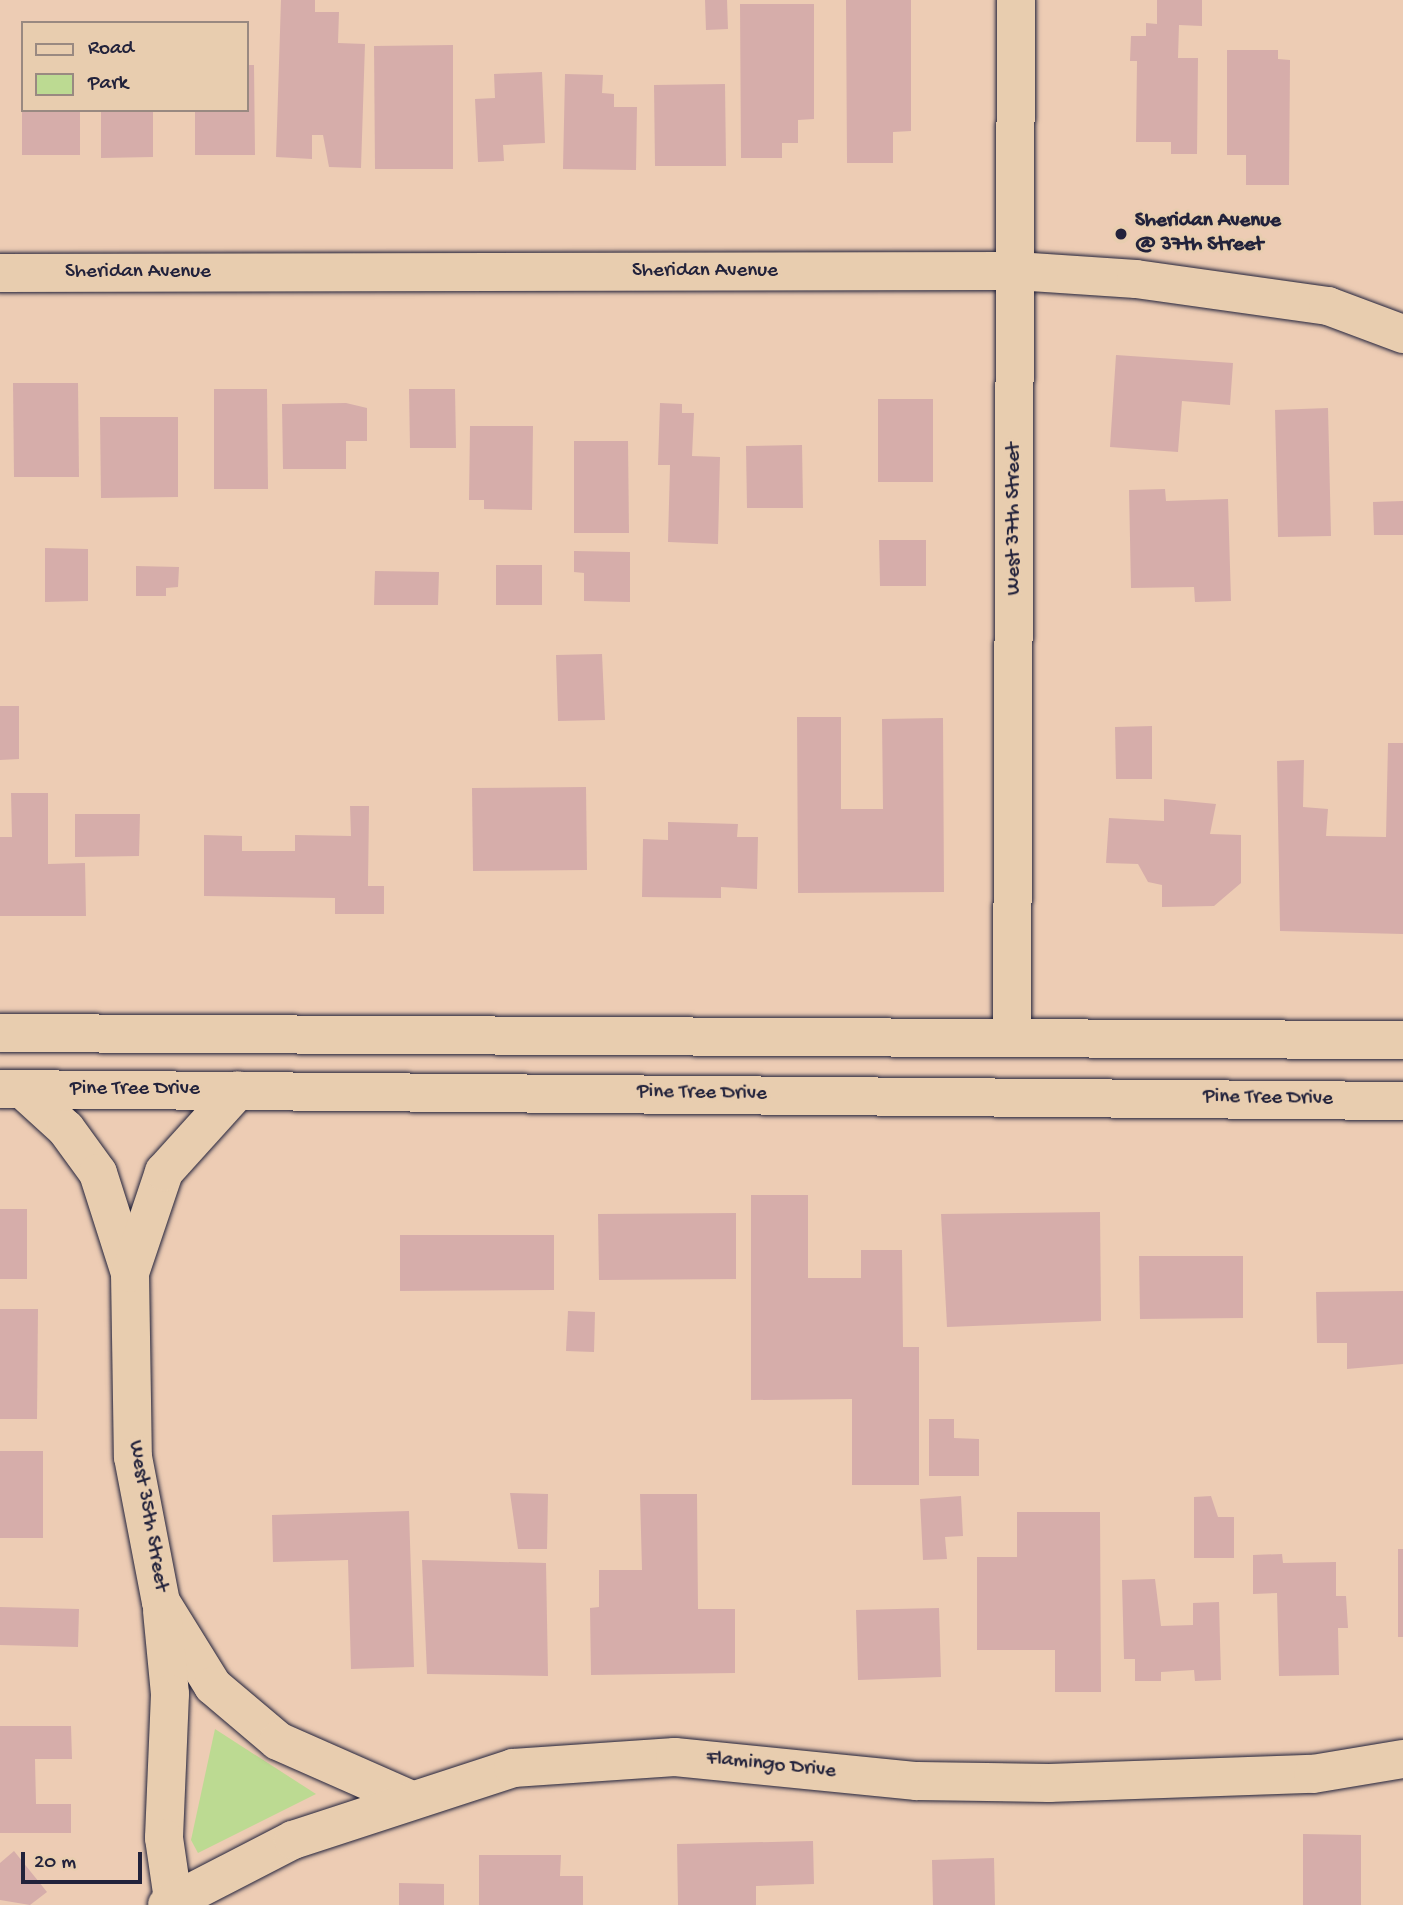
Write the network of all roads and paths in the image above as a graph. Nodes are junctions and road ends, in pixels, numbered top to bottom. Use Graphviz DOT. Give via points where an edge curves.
graph roads {
  1 [pos="1016,0"];
  2 [pos="1016,271"];
  3 [pos="0,273"];
  4 [pos="1403,334"];
  5 [pos="0,1033"];
  6 [pos="1013,1038"];
  7 [pos="1403,1040"];
  8 [pos="11,1089"];
  9 [pos="238,1090"];
  10 [pos="1403,1101"];
  11 [pos="130,1273"];
  12 [pos="161,1601"];
  13 [pos="1403,1759"];
  14 [pos="407,1798"];
  15 [pos="170,1903"];
  1 -- 2 [label="street, West 37th Street"];
  2 -- 3 [label="street, Sheridan Avenue"];
  2 -- 4 [label="street, Sheridan Avenue" via="1136,279 1328,306"];
  2 -- 6 [label="street, West 37th Street"];
  5 -- 6 [label="street"];
  6 -- 7 [label="street"];
  8 -- 9 [label="street, Pine Tree Drive"];
  8 -- 11 [label="street, West 35th Street" via="65,1129 98,1173"];
  9 -- 10 [label="street, Pine Tree Drive"];
  9 -- 11 [label="street, West 35th Street" via="164,1172"];
  11 -- 12 [label="street, West 35th Street" via="133,1457"];
  12 -- 14 [label="street, West 35th Street" via="213,1686 278,1741"];
  12 -- 15 [label="street" via="170,1694 164,1838"];
  13 -- 14 [label="street, Flamingo Drive" via="1312,1774 1049,1783 917,1781 675,1757 513,1768"];
  14 -- 15 [label="street, Flamingo Drive" via="293,1840"];
}
